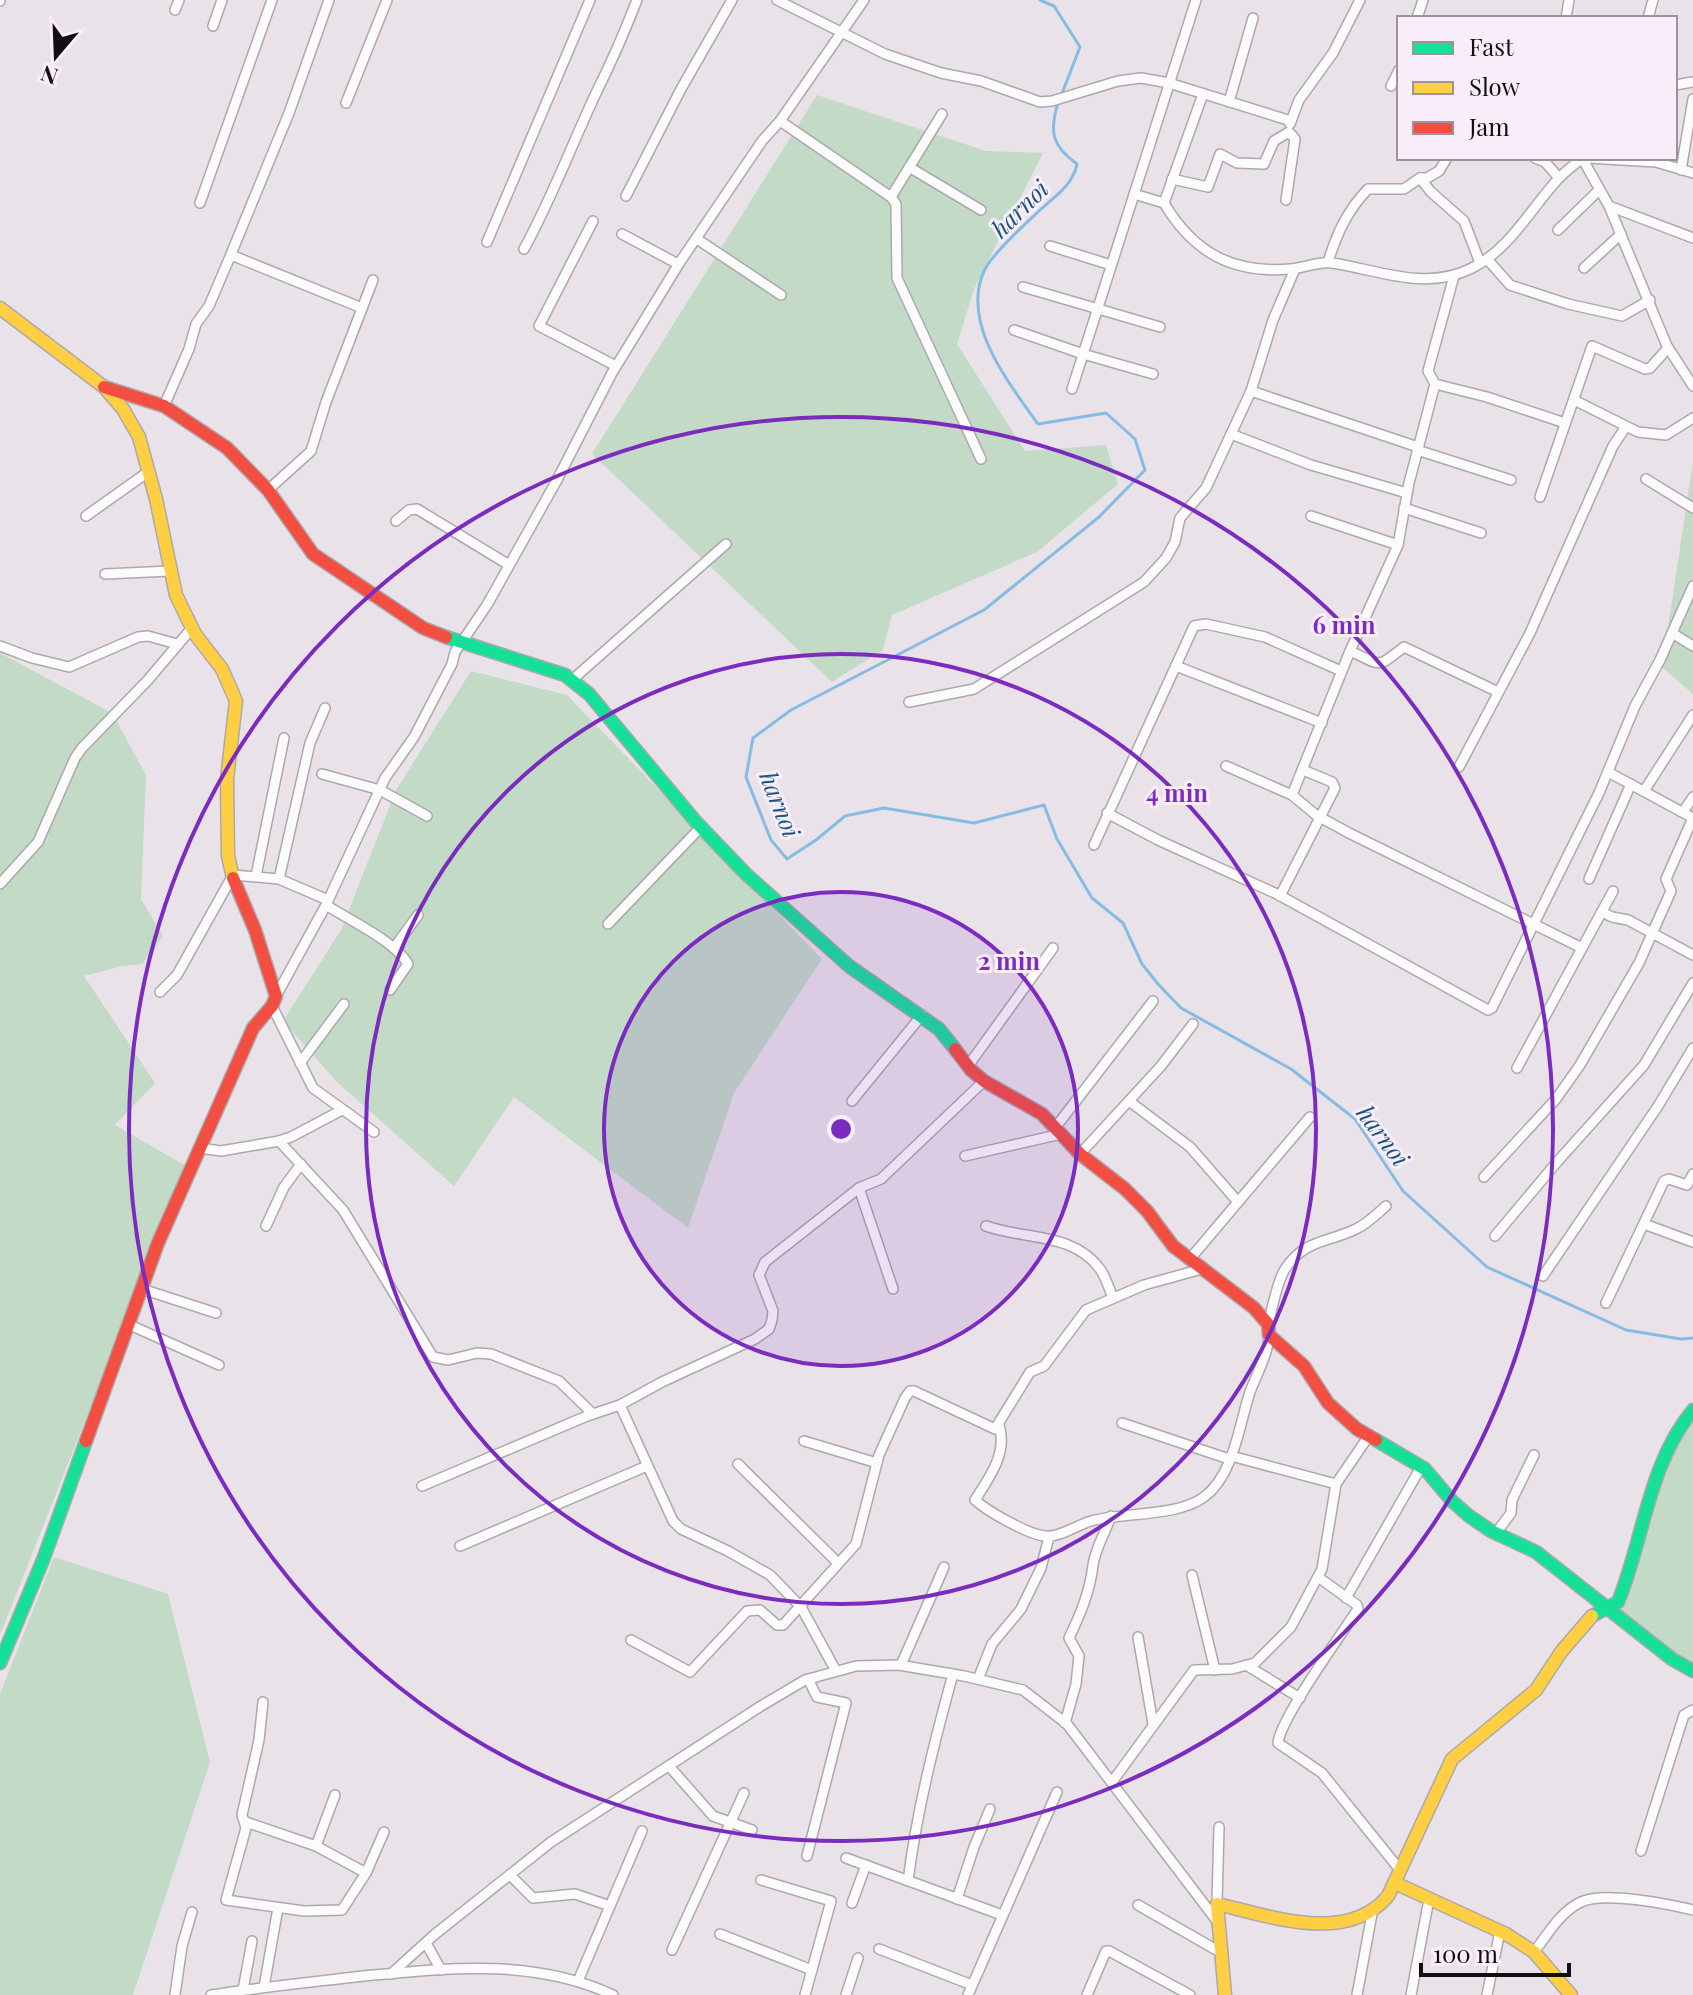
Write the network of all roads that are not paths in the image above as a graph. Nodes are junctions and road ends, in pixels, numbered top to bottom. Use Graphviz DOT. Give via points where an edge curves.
graph roads {
  1 [pos="222,0"];
  2 [pos="272,0"];
  3 [pos="329,0"];
  4 [pos="387,0"];
  5 [pos="590,0"];
  6 [pos="637,0"];
  7 [pos="732,0"];
  8 [pos="777,0"];
  9 [pos="864,0"];
  10 [pos="1196,0"];
  11 [pos="1360,0"];
  12 [pos="796,4"];
  13 [pos="1253,18"];
  14 [pos="213,26"];
  15 [pos="842,34"];
  16 [pos="1397,74"];
  17 [pos="1169,83"];
  18 [pos="1391,86"];
  19 [pos="1203,94"];
  20 [pos="1693,99"];
  21 [pos="1229,102"];
  22 [pos="346,103"];
  23 [pos="942,114"];
  24 [pos="780,121"];
  25 [pos="1290,126"];
  26 [pos="1446,160"];
  27 [pos="1540,160"];
  28 [pos="1582,160"];
  29 [pos="1585,160"];
  30 [pos="1620,160"];
  31 [pos="909,167"];
  32 [pos="1681,170"];
  33 [pos="1693,173"];
  34 [pos="1420,178"];
  35 [pos="1559,178"];
  36 [pos="1172,179"];
  37 [pos="1599,190"];
  38 [pos="1134,194"];
  39 [pos="626,196"];
  40 [pos="891,197"];
  41 [pos="1286,200"];
  42 [pos="200,203"];
  43 [pos="1164,203"];
  44 [pos="1609,206"];
  45 [pos="981,210"];
  46 [pos="593,221"];
  47 [pos="1558,230"];
  48 [pos="622,234"];
  49 [pos="1621,234"];
  50 [pos="1693,238"];
  51 [pos="697,239"];
  52 [pos="487,242"];
  53 [pos="1050,246"];
  54 [pos="524,249"];
  55 [pos="231,255"];
  56 [pos="1484,261"];
  57 [pos="1328,262"];
  58 [pos="678,264"];
  59 [pos="1111,265"];
  60 [pos="1584,268"];
  61 [pos="1295,269"];
  62 [pos="1454,276"];
  63 [pos="373,280"];
  64 [pos="1023,287"];
  65 [pos="781,295"];
  66 [pos="1650,300"];
  67 [pos="0,308"];
  68 [pos="362,308"];
  69 [pos="1096,310"];
  70 [pos="1160,327"];
  71 [pos="1014,330"];
  72 [pos="1668,348"];
  73 [pos="1083,354"];
  74 [pos="616,366"];
  75 [pos="1153,374"];
  76 [pos="1435,384"];
  77 [pos="1693,386"];
  78 [pos="104,387"];
  79 [pos="1072,389"];
  80 [pos="1251,391"];
  81 [pos="1574,400"];
  82 [pos="164,406"];
  83 [pos="1693,418"];
  84 [pos="1565,423"];
  85 [pos="1625,428"];
  86 [pos="1231,434"];
  87 [pos="1418,448"];
  88 [pos="981,459"];
  89 [pos="148,472"];
  90 [pos="1646,479"];
  91 [pos="1511,480"];
  92 [pos="268,490"];
  93 [pos="1407,493"];
  94 [pos="1540,497"];
  95 [pos="1404,508"];
  96 [pos="1693,508"];
  97 [pos="86,516"];
  98 [pos="1311,516"];
  99 [pos="396,521"];
  100 [pos="1481,533"];
  101 [pos="726,544"];
  102 [pos="1398,545"];
  103 [pos="509,565"];
  104 [pos="170,571"];
  105 [pos="105,574"];
  106 [pos="1693,586"];
  107 [pos="192,628"];
  108 [pos="1672,633"];
  109 [pos="462,643"];
  110 [pos="177,644"];
  111 [pos="0,646"];
  112 [pos="1693,646"];
  113 [pos="1350,651"];
  114 [pos="1176,666"];
  115 [pos="1341,671"];
  116 [pos="572,680"];
  117 [pos="1498,692"];
  118 [pos="909,702"];
  119 [pos="325,708"];
  120 [pos="1693,715"];
  121 [pos="1322,723"];
  122 [pos="284,738"];
  123 [pos="1226,766"];
  124 [pos="1459,767"];
  125 [pos="1303,770"];
  126 [pos="1608,772"];
  127 [pos="322,774"];
  128 [pos="1631,784"];
  129 [pos="380,790"];
  130 [pos="1644,791"];
  131 [pos="1292,795"];
  132 [pos="1693,797"];
  133 [pos="1683,812"];
  134 [pos="1107,813"];
  135 [pos="427,816"];
  136 [pos="1321,818"];
  137 [pos="1693,818"];
  138 [pos="701,827"];
  139 [pos="1094,845"];
  140 [pos="233,875"];
  141 [pos="256,876"];
  142 [pos="279,879"];
  143 [pos="1589,879"];
  144 [pos="0,884"];
  145 [pos="1613,891"];
  146 [pos="1280,896"];
  147 [pos="327,903"];
  148 [pos="1602,912"];
  149 [pos="418,915"];
  150 [pos="608,924"];
  151 [pos="1533,925"];
  152 [pos="1651,931"];
  153 [pos="394,948"];
  154 [pos="1053,948"];
  155 [pos="1582,948"];
  156 [pos="1693,955"];
  157 [pos="1693,983"];
  158 [pos="390,990"];
  159 [pos="160,992"];
  160 [pos="274,1001"];
  161 [pos="1153,1001"];
  162 [pos="344,1004"];
  163 [pos="922,1015"];
  164 [pos="1193,1024"];
  165 [pos="1693,1048"];
  166 [pos="300,1063"];
  167 [pos="968,1066"];
  168 [pos="1517,1068"];
  169 [pos="984,1081"];
  170 [pos="852,1101"];
  171 [pos="1129,1101"];
  172 [pos="342,1110"];
  173 [pos="1310,1117"];
  174 [pos="1058,1131"];
  175 [pos="374,1132"];
  176 [pos="279,1141"];
  177 [pos="199,1148"];
  178 [pos="1080,1154"];
  179 [pos="965,1156"];
  180 [pos="301,1164"];
  181 [pos="1693,1174"];
  182 [pos="1484,1177"];
  183 [pos="859,1188"];
  184 [pos="1238,1202"];
  185 [pos="1386,1206"];
  186 [pos="1644,1224"];
  187 [pos="266,1226"];
  188 [pos="986,1226"];
  189 [pos="1495,1236"];
  190 [pos="1693,1242"];
  191 [pos="1189,1260"];
  192 [pos="1202,1269"];
  193 [pos="1543,1276"];
  194 [pos="142,1289"];
  195 [pos="893,1289"];
  196 [pos="1113,1298"];
  197 [pos="1606,1303"];
  198 [pos="216,1313"];
  199 [pos="130,1325"];
  200 [pos="1269,1329"];
  201 [pos="219,1365"];
  202 [pos="620,1405"];
  203 [pos="593,1414"];
  204 [pos="1691,1417"];
  205 [pos="1122,1423"];
  206 [pos="999,1425"];
  207 [pos="1368,1437"];
  208 [pos="804,1441"];
  209 [pos="1534,1455"];
  210 [pos="1230,1458"];
  211 [pos="877,1463"];
  212 [pos="738,1464"];
  213 [pos="647,1466"];
  214 [pos="1421,1467"];
  215 [pos="1336,1484"];
  216 [pos="422,1486"];
  217 [pos="1111,1516"];
  218 [pos="1496,1533"];
  219 [pos="1049,1537"];
  220 [pos="460,1546"];
  221 [pos="838,1563"];
  222 [pos="944,1567"];
  223 [pos="1192,1575"];
  224 [pos="1318,1577"];
  225 [pos="1347,1597"];
  226 [pos="801,1607"];
  227 [pos="1607,1609"];
  228 [pos="1138,1637"];
  229 [pos="631,1640"];
  230 [pos="0,1663"];
  231 [pos="901,1665"];
  232 [pos="1246,1665"];
  233 [pos="1215,1670"];
  234 [pos="836,1671"];
  235 [pos="1693,1671"];
  236 [pos="953,1674"];
  237 [pos="808,1679"];
  238 [pos="978,1679"];
  239 [pos="1300,1698"];
  240 [pos="263,1702"];
  241 [pos="1693,1710"];
  242 [pos="1065,1723"];
  243 [pos="1153,1724"];
  244 [pos="669,1766"];
  245 [pos="1112,1782"];
  246 [pos="1057,1792"];
  247 [pos="744,1793"];
  248 [pos="335,1795"];
  249 [pos="990,1809"];
  250 [pos="246,1822"];
  251 [pos="731,1822"];
  252 [pos="1219,1827"];
  253 [pos="752,1830"];
  254 [pos="642,1831"];
  255 [pos="384,1832"];
  256 [pos="316,1846"];
  257 [pos="1641,1851"];
  258 [pos="807,1856"];
  259 [pos="846,1858"];
  260 [pos="866,1865"];
  261 [pos="1400,1870"];
  262 [pos="366,1873"];
  263 [pos="510,1875"];
  264 [pos="761,1880"];
  265 [pos="908,1881"];
  266 [pos="1395,1883"];
  267 [pos="957,1899"];
  268 [pos="1429,1899"];
  269 [pos="852,1903"];
  270 [pos="1217,1904"];
  271 [pos="1138,1905"];
  272 [pos="610,1906"];
  273 [pos="278,1908"];
  274 [pos="1693,1910"];
  275 [pos="192,1912"];
  276 [pos="1372,1914"];
  277 [pos="1002,1915"];
  278 [pos="1217,1921"];
  279 [pos="1500,1931"];
  280 [pos="720,1934"];
  281 [pos="252,1941"];
  282 [pos="426,1943"];
  283 [pos="879,1949"];
  284 [pos="672,1950"];
  285 [pos="1220,1952"];
  286 [pos="1534,1952"];
  287 [pos="858,1958"];
  288 [pos="441,1970"];
  289 [pos="812,1970"];
  290 [pos="391,1974"];
  291 [pos="578,1981"];
  292 [pos="294,1984"];
  293 [pos="972,1985"];
  294 [pos="264,1987"];
  295 [pos="243,1990"];
  296 [pos="175,1995"];
  297 [pos="211,1995"];
  298 [pos="296,1995"];
  299 [pos="613,1995"];
  300 [pos="805,1995"];
  301 [pos="846,1995"];
  302 [pos="968,1995"];
  303 [pos="1087,1995"];
  304 [pos="1190,1995"];
  305 [pos="1225,1995"];
  306 [pos="1357,1995"];
  307 [pos="1411,1995"];
  308 [pos="1487,1995"];
  309 [pos="1571,1995"];
  1 -- 14 [label="street"];
  2 -- 42 [label="street"];
  3 -- 55 [label="street"];
  4 -- 22 [label="street"];
  5 -- 52 [label="street"];
  6 -- 54 [label="street" via="560,180"];
  7 -- 39 [label="street"];
  8 -- 12 [label="street"];
  9 -- 15 [label="street"];
  10 -- 17 [label="street"];
  11 -- 25 [label="street" via="1333,53 1299,100"];
  12 -- 15 [label="street"];
  13 -- 21 [label="street"];
  15 -- 17 [label="street" via="885,54 1040,102 1141,78"];
  15 -- 24 [label="street"];
  16 -- 18 [label="street"];
  17 -- 19 [label="street"];
  17 -- 38 [label="street"];
  19 -- 21 [label="street"];
  19 -- 36 [label="street"];
  20 -- 32 [label="street"];
  21 -- 25 [label="street"];
  23 -- 31 [label="street"];
  24 -- 40 [label="street"];
  24 -- 51 [label="street"];
  25 -- 36 [label="street" via="1274,141 1264,164 1237,163 1220,154 1208,187"];
  25 -- 41 [label="street" via="1295,139"];
  26 -- 34 [label="street" via="1439,171"];
  27 -- 35 [label="street"];
  28 -- 35 [label="street"];
  29 -- 37 [label="street"];
  30 -- 32 [label="street"];
  31 -- 40 [label="street"];
  31 -- 45 [label="street"];
  32 -- 33 [label="street"];
  34 -- 56 [label="street" via="1464,221"];
  34 -- 57 [label="street" via="1404,189 1368,189 1339,228"];
  35 -- 56 [label="street"];
  36 -- 43 [label="street"];
  37 -- 44 [label="street"];
  37 -- 47 [label="street"];
  38 -- 43 [label="street"];
  38 -- 59 [label="street"];
  40 -- 88 [label="street" via="896,204 897,278"];
  43 -- 61 [label="street" via="1197,245 1229,264 1267,271"];
  44 -- 49 [label="street"];
  44 -- 50 [label="street"];
  46 -- 74 [label="street" via="539,326"];
  48 -- 58 [label="street"];
  49 -- 60 [label="street"];
  49 -- 66 [label="street"];
  51 -- 58 [label="street"];
  51 -- 65 [label="street"];
  53 -- 59 [label="street"];
  55 -- 68 [label="street"];
  55 -- 82 [label="street" via="196,324"];
  56 -- 62 [label="street"];
  56 -- 66 [label="street" via="1510,285 1568,304 1622,316"];
  57 -- 61 [label="street"];
  57 -- 62 [label="street" via="1408,279"];
  58 -- 74 [label="street"];
  59 -- 69 [label="street"];
  61 -- 80 [label="street"];
  62 -- 76 [label="street" via="1428,371"];
  63 -- 68 [label="street"];
  64 -- 69 [label="street"];
  66 -- 72 [label="street"];
  67 -- 78 [label="street"];
  68 -- 92 [label="street" via="311,451"];
  69 -- 70 [label="street"];
  69 -- 73 [label="street"];
  71 -- 73 [label="street"];
  72 -- 77 [label="street"];
  72 -- 81 [label="street" via="1645,369 1592,346"];
  73 -- 75 [label="street"];
  73 -- 79 [label="street"];
  74 -- 103 [label="street"];
  76 -- 84 [label="street"];
  76 -- 87 [label="street"];
  78 -- 82 [label="street"];
  78 -- 89 [label="street" via="133,424"];
  80 -- 86 [label="street"];
  80 -- 87 [label="street"];
  81 -- 84 [label="street"];
  81 -- 85 [label="street"];
  82 -- 92 [label="street" via="227,448"];
  83 -- 85 [label="street" via="1666,435"];
  84 -- 94 [label="street"];
  85 -- 117 [label="street"];
  86 -- 93 [label="street"];
  86 -- 118 [label="street" via="1206,488 1180,518 1166,558 1144,582 974,689"];
  87 -- 91 [label="street"];
  87 -- 93 [label="street"];
  89 -- 97 [label="street"];
  89 -- 104 [label="street"];
  90 -- 96 [label="street"];
  92 -- 109 [label="street" via="313,554 423,628"];
  93 -- 95 [label="street"];
  95 -- 100 [label="street"];
  95 -- 102 [label="street"];
  98 -- 102 [label="street"];
  99 -- 103 [label="street" via="417,509"];
  101 -- 116 [label="street"];
  102 -- 113 [label="street"];
  103 -- 109 [label="street"];
  104 -- 105 [label="street"];
  104 -- 107 [label="street"];
  106 -- 108 [label="street"];
  107 -- 110 [label="street"];
  107 -- 140 [label="street" via="222,669 236,701 226,807"];
  108 -- 112 [label="street"];
  108 -- 126 [label="street"];
  109 -- 116 [label="street"];
  109 -- 129 [label="street"];
  110 -- 111 [label="street" via="138,637 69,667"];
  110 -- 144 [label="street" via="82,748 38,842"];
  113 -- 115 [label="street"];
  113 -- 117 [label="street" via="1387,663 1404,647"];
  114 -- 115 [label="street" via="1197,624 1265,637"];
  114 -- 121 [label="street"];
  114 -- 134 [label="street"];
  115 -- 121 [label="street"];
  116 -- 138 [label="street" via="613,720"];
  117 -- 124 [label="street"];
  119 -- 142 [label="street" via="310,743"];
  120 -- 130 [label="street"];
  121 -- 125 [label="street"];
  122 -- 141 [label="street"];
  123 -- 131 [label="street"];
  125 -- 131 [label="street"];
  125 -- 136 [label="street" via="1335,788"];
  126 -- 128 [label="street"];
  126 -- 151 [label="street"];
  127 -- 129 [label="street"];
  128 -- 130 [label="street"];
  128 -- 143 [label="street"];
  129 -- 135 [label="street"];
  129 -- 147 [label="street"];
  130 -- 133 [label="street"];
  131 -- 136 [label="street"];
  132 -- 133 [label="street"];
  133 -- 137 [label="street"];
  134 -- 139 [label="street"];
  134 -- 146 [label="street"];
  136 -- 146 [label="street"];
  136 -- 151 [label="street"];
  137 -- 152 [label="street" via="1666,879 1671,891"];
  138 -- 150 [label="street"];
  138 -- 163 [label="street" via="839,957"];
  140 -- 141 [label="street"];
  140 -- 159 [label="street" via="177,975"];
  140 -- 160 [label="street"];
  141 -- 142 [label="street"];
  142 -- 147 [label="street"];
  145 -- 148 [label="street"];
  146 -- 151 [label="street" via="1488,1010"];
  147 -- 153 [label="street"];
  147 -- 160 [label="street"];
  148 -- 152 [label="street"];
  148 -- 155 [label="street"];
  149 -- 153 [label="street"];
  151 -- 155 [label="street"];
  152 -- 156 [label="street"];
  152 -- 182 [label="street" via="1639,963 1580,1065"];
  153 -- 158 [label="street" via="408,964"];
  154 -- 167 [label="street"];
  155 -- 168 [label="street"];
  157 -- 189 [label="street" via="1644,1065"];
  160 -- 166 [label="street"];
  160 -- 177 [label="street" via="253,1028"];
  161 -- 174 [label="street"];
  162 -- 166 [label="street"];
  163 -- 167 [label="street"];
  163 -- 170 [label="street"];
  164 -- 171 [label="street"];
  165 -- 193 [label="street"];
  166 -- 172 [label="street" via="313,1088"];
  167 -- 169 [label="street"];
  169 -- 174 [label="street" via="1042,1114"];
  169 -- 183 [label="street" via="881,1179"];
  171 -- 178 [label="street"];
  171 -- 184 [label="street" via="1190,1147"];
  172 -- 175 [label="street"];
  172 -- 176 [label="street"];
  173 -- 184 [label="street"];
  174 -- 178 [label="street"];
  174 -- 179 [label="street"];
  176 -- 177 [label="street" via="221,1151"];
  176 -- 180 [label="street"];
  177 -- 194 [label="street"];
  178 -- 191 [label="street" via="1125,1189"];
  180 -- 187 [label="street"];
  180 -- 203 [label="street" via="343,1210 433,1357 491,1354 559,1381"];
  181 -- 186 [label="street" via="1687,1185 1664,1181"];
  183 -- 195 [label="street"];
  183 -- 202 [label="street" via="760,1269 773,1311 769,1329"];
  184 -- 191 [label="street"];
  185 -- 200 [label="street" via="1358,1228 1300,1252 1284,1270"];
  186 -- 190 [label="street"];
  186 -- 197 [label="street"];
  188 -- 196 [label="street" via="1060,1240 1100,1269"];
  191 -- 192 [label="street"];
  192 -- 196 [label="street"];
  192 -- 200 [label="street" via="1254,1308"];
  194 -- 198 [label="street"];
  194 -- 199 [label="street"];
  196 -- 206 [label="street" via="1086,1310 1044,1366 1030,1372"];
  199 -- 201 [label="street"];
  199 -- 230 [label="street"];
  200 -- 207 [label="street" via="1304,1366 1328,1403"];
  200 -- 210 [label="street" via="1269,1348"];
  202 -- 203 [label="street"];
  202 -- 213 [label="street"];
  203 -- 216 [label="street"];
  204 -- 227 [label="street" via="1656,1477 1627,1580 1618,1602"];
  205 -- 210 [label="street"];
  206 -- 211 [label="street" via="995,1429 910,1391"];
  206 -- 219 [label="street" via="996,1466 976,1502"];
  207 -- 214 [label="street"];
  207 -- 215 [label="street"];
  208 -- 211 [label="street"];
  209 -- 218 [label="street" via="1511,1513"];
  210 -- 215 [label="street"];
  210 -- 217 [label="street" via="1203,1499 1171,1511"];
  211 -- 221 [label="street" via="856,1544"];
  212 -- 221 [label="street"];
  213 -- 220 [label="street"];
  213 -- 226 [label="street" via="681,1529 770,1575"];
  214 -- 218 [label="street" via="1469,1516"];
  214 -- 225 [label="street"];
  215 -- 224 [label="street"];
  217 -- 219 [label="street"];
  217 -- 242 [label="street" via="1069,1638 1079,1656"];
  218 -- 227 [label="street" via="1536,1552"];
  219 -- 238 [label="street" via="1021,1609 992,1644"];
  221 -- 226 [label="street"];
  222 -- 231 [label="street"];
  223 -- 233 [label="street"];
  224 -- 225 [label="street"];
  224 -- 232 [label="street" via="1291,1627 1255,1663"];
  225 -- 239 [label="street" via="1358,1609"];
  226 -- 229 [label="street" via="783,1625 760,1610 747,1611 690,1672"];
  226 -- 234 [label="street"];
  227 -- 235 [label="street"];
  227 -- 261 [label="street" via="1595,1612 1584,1624 1536,1690 1452,1759"];
  228 -- 243 [label="street"];
  231 -- 234 [label="street"];
  231 -- 236 [label="street"];
  232 -- 233 [label="street"];
  232 -- 239 [label="street"];
  233 -- 243 [label="street" via="1194,1670"];
  234 -- 237 [label="street"];
  236 -- 238 [label="street"];
  236 -- 265 [label="street" via="927,1767"];
  237 -- 244 [label="street"];
  237 -- 258 [label="street" via="817,1697 846,1703"];
  238 -- 242 [label="street" via="1023,1690"];
  239 -- 261 [label="street" via="1278,1743 1322,1773"];
  240 -- 250 [label="street" via="242,1815"];
  241 -- 257 [label="street" via="1684,1715"];
  242 -- 245 [label="street"];
  243 -- 245 [label="street"];
  244 -- 251 [label="street" via="713,1816"];
  244 -- 263 [label="street" via="551,1842"];
  245 -- 278 [label="street"];
  246 -- 277 [label="street"];
  247 -- 251 [label="street"];
  248 -- 256 [label="street"];
  249 -- 267 [label="street"];
  250 -- 256 [label="street"];
  250 -- 273 [label="street" via="224,1898"];
  251 -- 253 [label="street"];
  251 -- 284 [label="street"];
  252 -- 270 [label="street"];
  254 -- 272 [label="street"];
  255 -- 262 [label="street"];
  256 -- 262 [label="street"];
  259 -- 260 [label="street"];
  260 -- 265 [label="street"];
  260 -- 269 [label="street"];
  261 -- 266 [label="street"];
  262 -- 273 [label="street" via="342,1910"];
  263 -- 272 [label="street" via="533,1898 575,1894"];
  263 -- 282 [label="street"];
  264 -- 289 [label="street" via="831,1901"];
  265 -- 267 [label="street"];
  266 -- 268 [label="street"];
  266 -- 276 [label="street"];
  267 -- 277 [label="street"];
  268 -- 279 [label="street"];
  268 -- 307 [label="street"];
  270 -- 276 [label="street" via="1327,1923"];
  270 -- 278 [label="street"];
  271 -- 285 [label="street"];
  272 -- 291 [label="street"];
  273 -- 294 [label="street"];
  274 -- 286 [label="street" via="1591,1898 1559,1918"];
  275 -- 296 [label="street"];
  276 -- 306 [label="street"];
  277 -- 293 [label="street"];
  278 -- 285 [label="street"];
  279 -- 286 [label="street"];
  279 -- 308 [label="street"];
  280 -- 289 [label="street"];
  281 -- 295 [label="street"];
  282 -- 288 [label="street"];
  282 -- 290 [label="street"];
  283 -- 293 [label="street"];
  285 -- 305 [label="street"];
  286 -- 309 [label="street"];
  287 -- 301 [label="street"];
  288 -- 290 [label="street"];
  288 -- 291 [label="street" via="492,1967"];
  289 -- 300 [label="street"];
  290 -- 292 [label="street"];
  291 -- 299 [label="street"];
  292 -- 294 [label="street"];
  292 -- 298 [label="street"];
  293 -- 302 [label="street"];
  294 -- 295 [label="street"];
  295 -- 297 [label="street"];
  303 -- 304 [label="street" via="1106,1951"];
}
